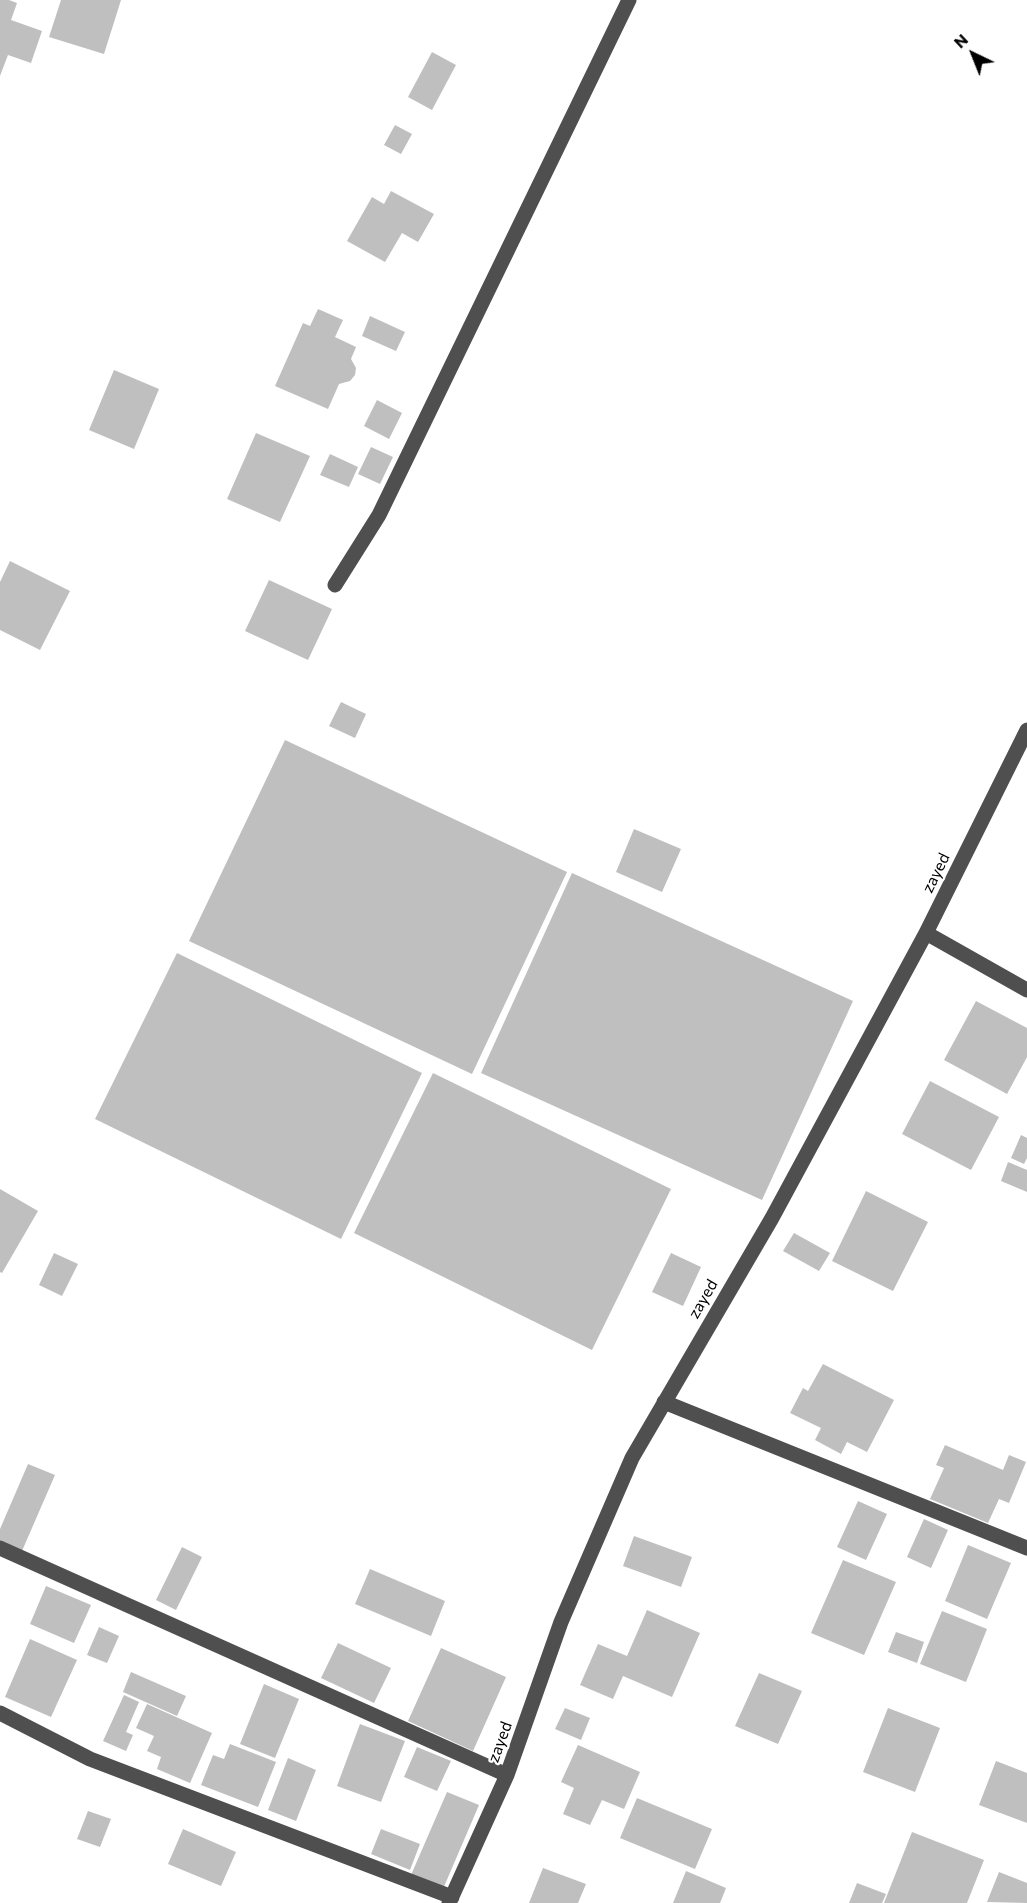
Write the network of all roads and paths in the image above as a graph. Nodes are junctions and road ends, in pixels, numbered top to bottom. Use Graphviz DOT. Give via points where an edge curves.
graph roads {
  1 [pos="629,0"];
  2 [pos="335,585"];
  3 [pos="1027,730"];
  4 [pos="926,933"];
  5 [pos="1027,990"];
  6 [pos="664,1402"];
  7 [pos="0,1548"];
  8 [pos="1027,1548"];
  9 [pos="0,1713"];
  10 [pos="507,1775"];
  11 [pos="451,1900"];
  1 -- 2 [label="street" via="379,515"];
  3 -- 4 [label="street, zayed"];
  4 -- 5 [label="street"];
  4 -- 6 [label="street, zayed" via="772,1218"];
  6 -- 8 [label="street"];
  6 -- 10 [label="street, zayed" via="632,1458 565,1611"];
  7 -- 10 [label="street"];
  9 -- 11 [label="street" via="90,1759"];
  10 -- 11 [label="street, zayed"];
}
